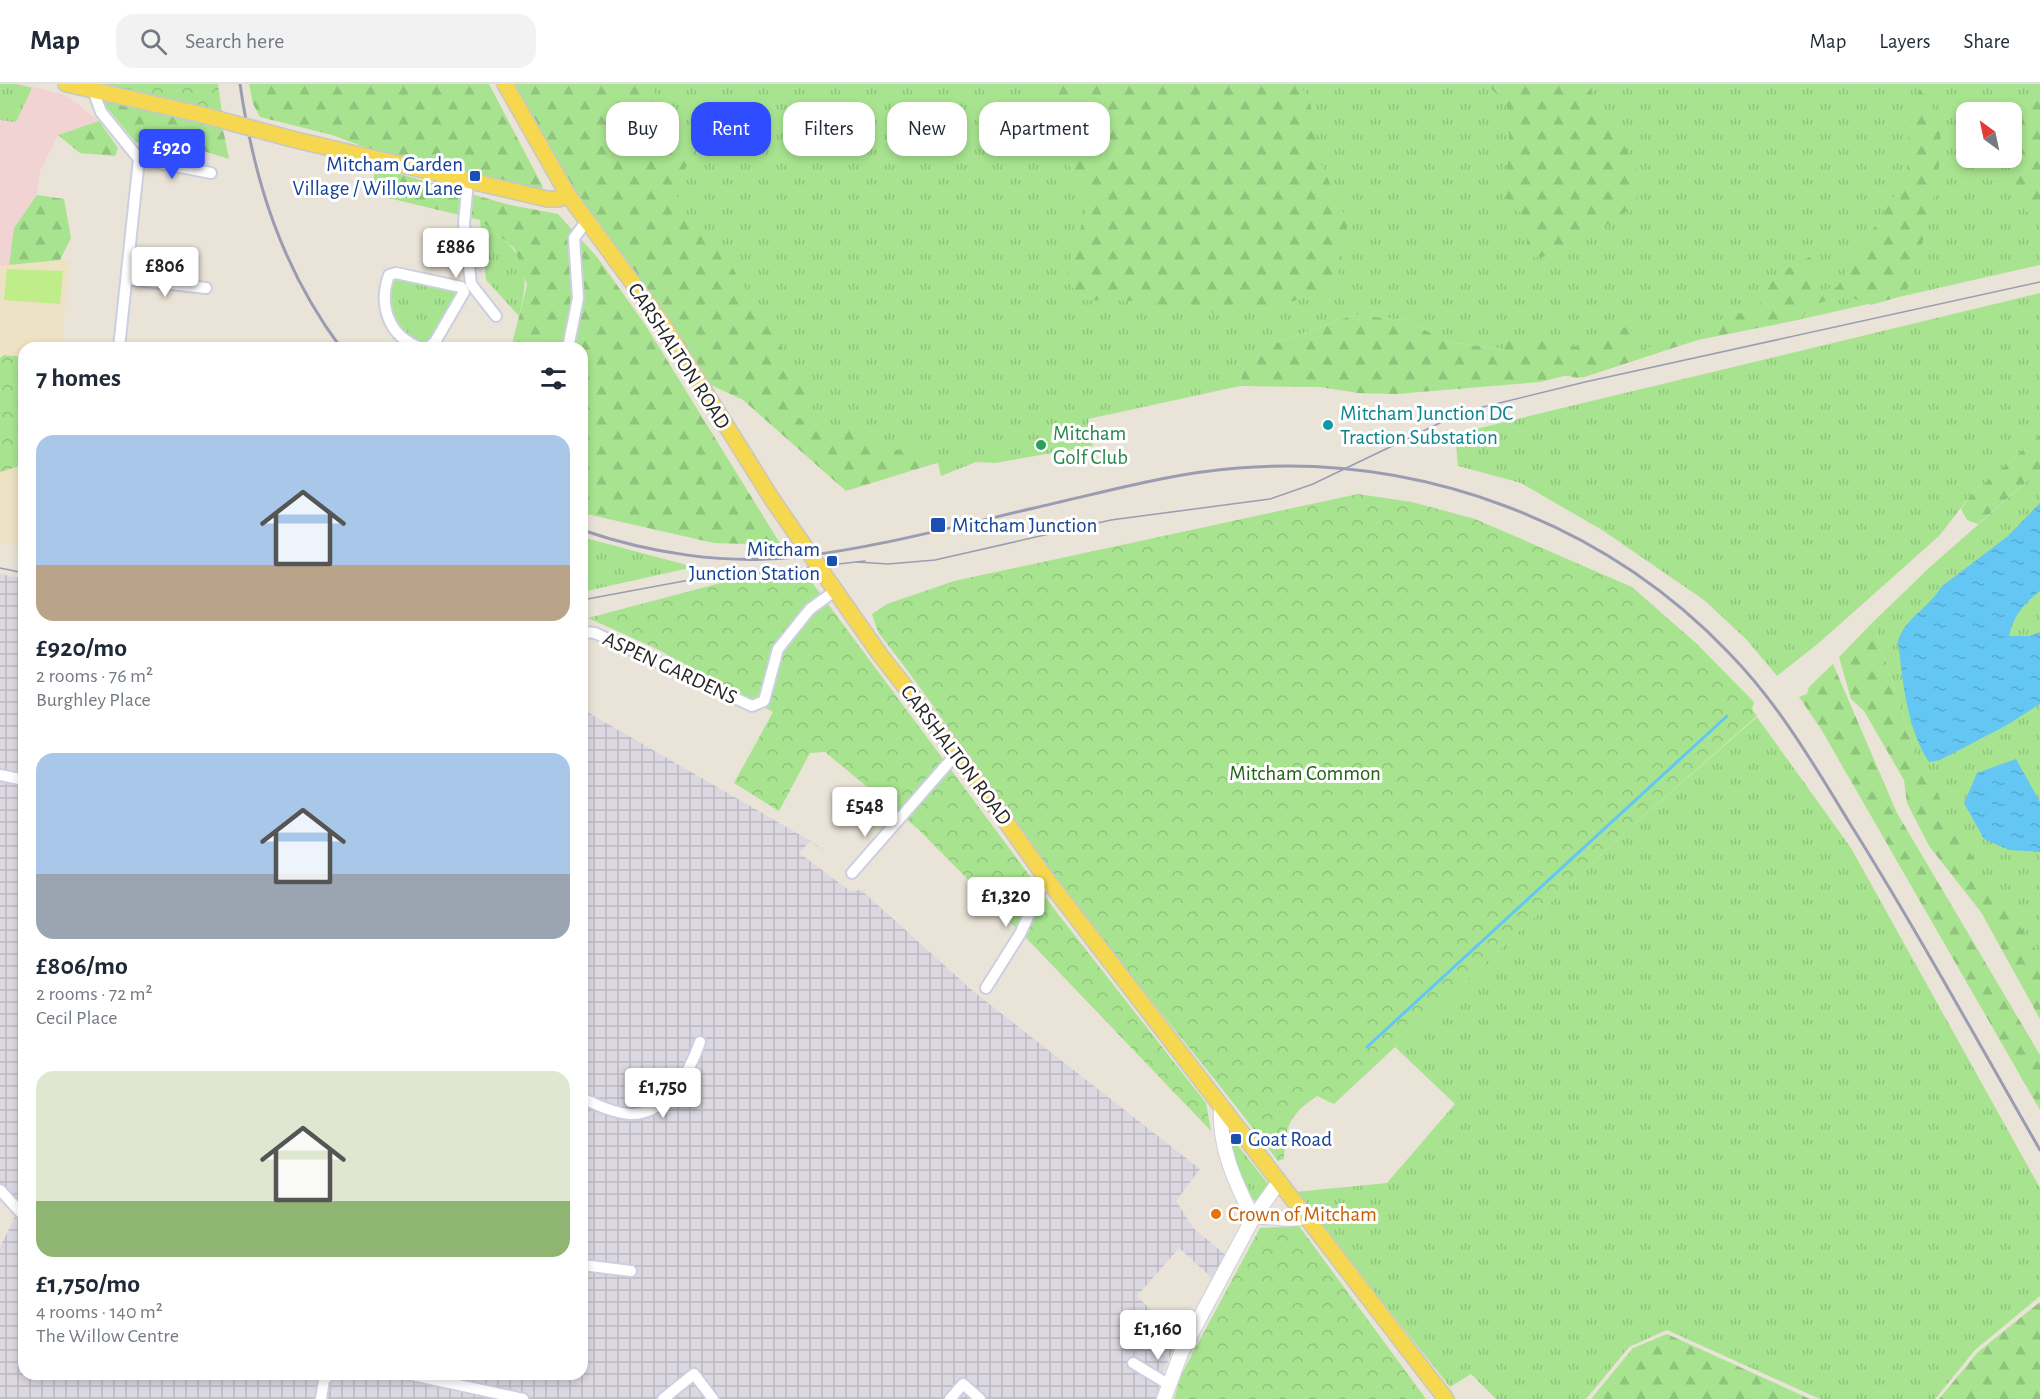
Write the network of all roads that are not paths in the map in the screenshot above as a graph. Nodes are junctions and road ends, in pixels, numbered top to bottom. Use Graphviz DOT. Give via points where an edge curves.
graph roads {
  1 [pos="66,84"];
  2 [pos="505,84"];
  3 [pos="93,90"];
  4 [pos="139,159"];
  5 [pos="211,173"];
  6 [pos="468,182"];
  7 [pos="568,195"];
  8 [pos="586,222"];
  9 [pos="127,279"];
  10 [pos="467,287"];
  11 [pos="206,288"];
  12 [pos="495,315"];
  13 [pos="120,342"];
  14 [pos="408,342"];
  15 [pos="435,342"];
  16 [pos="569,342"];
  17 [pos="832,587"];
  18 [pos="588,633"];
  19 [pos="957,753"];
  20 [pos="0,775"];
  21 [pos="18,779"];
  22 [pos="852,873"];
  23 [pos="1046,878"];
  24 [pos="987,988"];
  25 [pos="700,1042"];
  26 [pos="588,1100"];
  27 [pos="1221,1106"];
  28 [pos="1279,1182"];
  29 [pos="0,1190"];
  30 [pos="18,1210"];
  31 [pos="1305,1216"];
  32 [pos="1253,1218"];
  33 [pos="588,1266"];
  34 [pos="631,1271"];
  35 [pos="1133,1363"];
  36 [pos="324,1380"];
  37 [pos="440,1380"];
  38 [pos="1168,1384"];
  39 [pos="321,1399"];
  40 [pos="523,1399"];
  41 [pos="663,1399"];
  42 [pos="713,1399"];
  43 [pos="950,1399"];
  44 [pos="980,1399"];
  45 [pos="1164,1399"];
  46 [pos="1446,1399"];
  1 -- 3 [label="main road"];
  2 -- 7 [label="main road, CARSHALTON ROAD"];
  3 -- 4 [label="street" via="101,112"];
  3 -- 6 [label="main road, bridge"];
  4 -- 5 [label="street"];
  4 -- 9 [label="street"];
  6 -- 7 [label="main road" via="547,199"];
  6 -- 10 [label="street" via="464,223"];
  7 -- 8 [label="main road, CARSHALTON ROAD"];
  8 -- 16 [label="street" via="574,238 578,298"];
  8 -- 17 [label="main road, CARSHALTON ROAD, bridge" via="660,320"];
  9 -- 11 [label="street"];
  9 -- 13 [label="street"];
  10 -- 12 [label="street"];
  10 -- 14 [label="street" via="396,273 389,275 384,303 391,325"];
  10 -- 15 [label="street"];
  17 -- 18 [label="street, ASPEN GARDENS" via="778,649 764,701 759,705 752,706"];
  17 -- 19 [label="main road, CARSHALTON ROAD"];
  19 -- 22 [label="street"];
  19 -- 23 [label="main road, CARSHALTON ROAD"];
  20 -- 21 [label="street"];
  23 -- 24 [label="street" via="1020,933"];
  23 -- 27 [label="main road, CARSHALTON ROAD"];
  25 -- 26 [label="street" via="692,1067 668,1097 652,1108 626,1113"];
  27 -- 28 [label="main road, CARSHALTON ROAD"];
  27 -- 32 [label="street" via="1221,1126 1234,1183"];
  28 -- 31 [label="main road, CARSHALTON ROAD"];
  28 -- 32 [label="street"];
  29 -- 30 [label="street"];
  31 -- 32 [label="street" via="1296,1220 1271,1215"];
  31 -- 46 [label="main road, CARSHALTON ROAD"];
  32 -- 38 [label="street"];
  33 -- 34 [label="street"];
  35 -- 38 [label="street"];
  36 -- 39 [label="street"];
  37 -- 40 [label="street"];
  38 -- 45 [label="street"];
  41 -- 42 [label="street" via="694,1374"];
  43 -- 44 [label="street" via="963,1384"];
}
